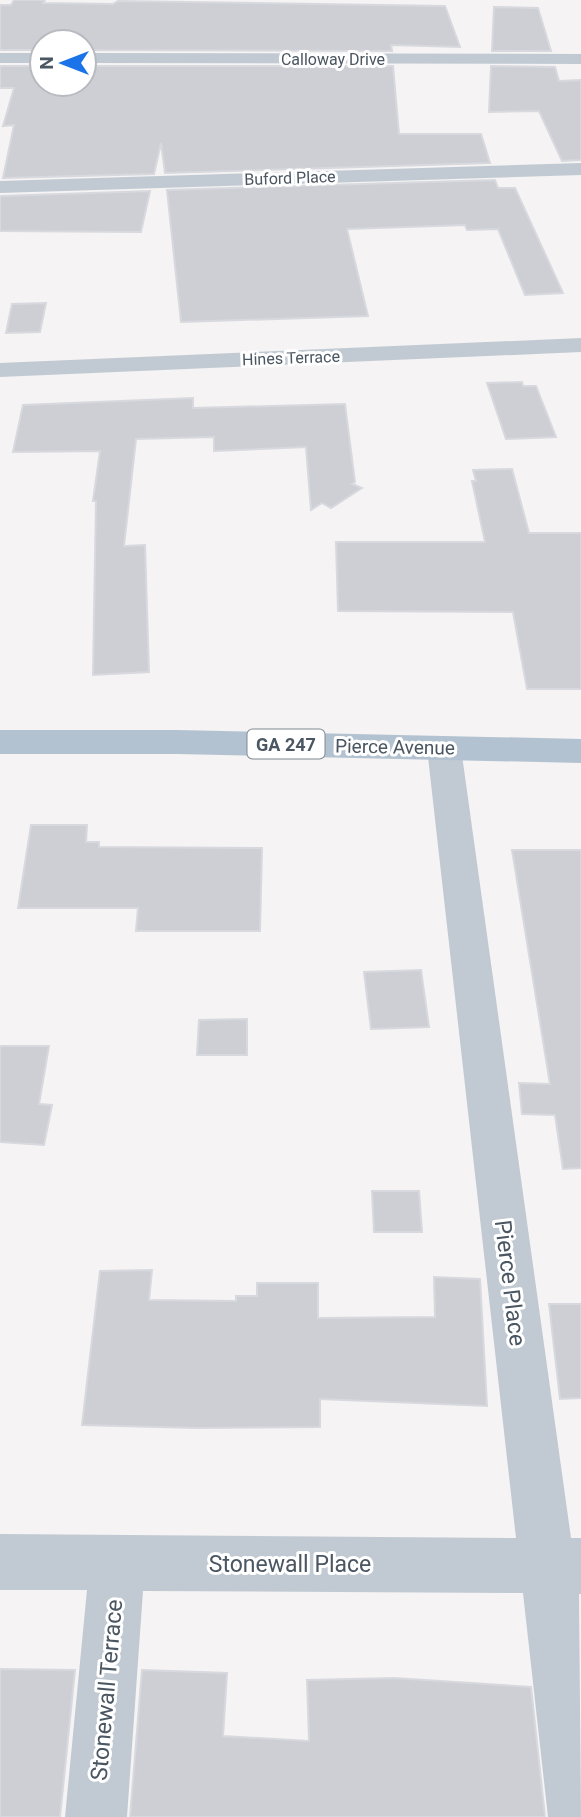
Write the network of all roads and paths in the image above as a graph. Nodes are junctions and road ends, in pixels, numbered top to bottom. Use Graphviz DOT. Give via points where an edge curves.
graph roads {
  1 [pos="0,58"];
  2 [pos="28,58"];
  3 [pos="98,58"];
  4 [pos="581,60"];
  5 [pos="581,169"];
  6 [pos="0,187"];
  7 [pos="581,345"];
  8 [pos="0,370"];
  9 [pos="1,745"];
  10 [pos="444,748"];
  11 [pos="581,751"];
  12 [pos="0,1562"];
  13 [pos="117,1563"];
  14 [pos="563,1565"];
  15 [pos="96,1817"];
  16 [pos="579,1817"];
  1 -- 2 [label="street"];
  3 -- 4 [label="street, Calloway Drive"];
  5 -- 6 [label="street, Buford Place"];
  7 -- 8 [label="street, Hines Terrace"];
  9 -- 10 [label="main road, Pierce Avenue / GA 247" via="177,742"];
  10 -- 11 [label="main road, Pierce Avenue / GA 247"];
  10 -- 14 [label="street, Pierce Place"];
  12 -- 13 [label="street, Stonewall Place"];
  13 -- 14 [label="street, Stonewall Place"];
  13 -- 15 [label="street, Stonewall Terrace"];
  14 -- 16 [label="street, Pierce Place"];
}
